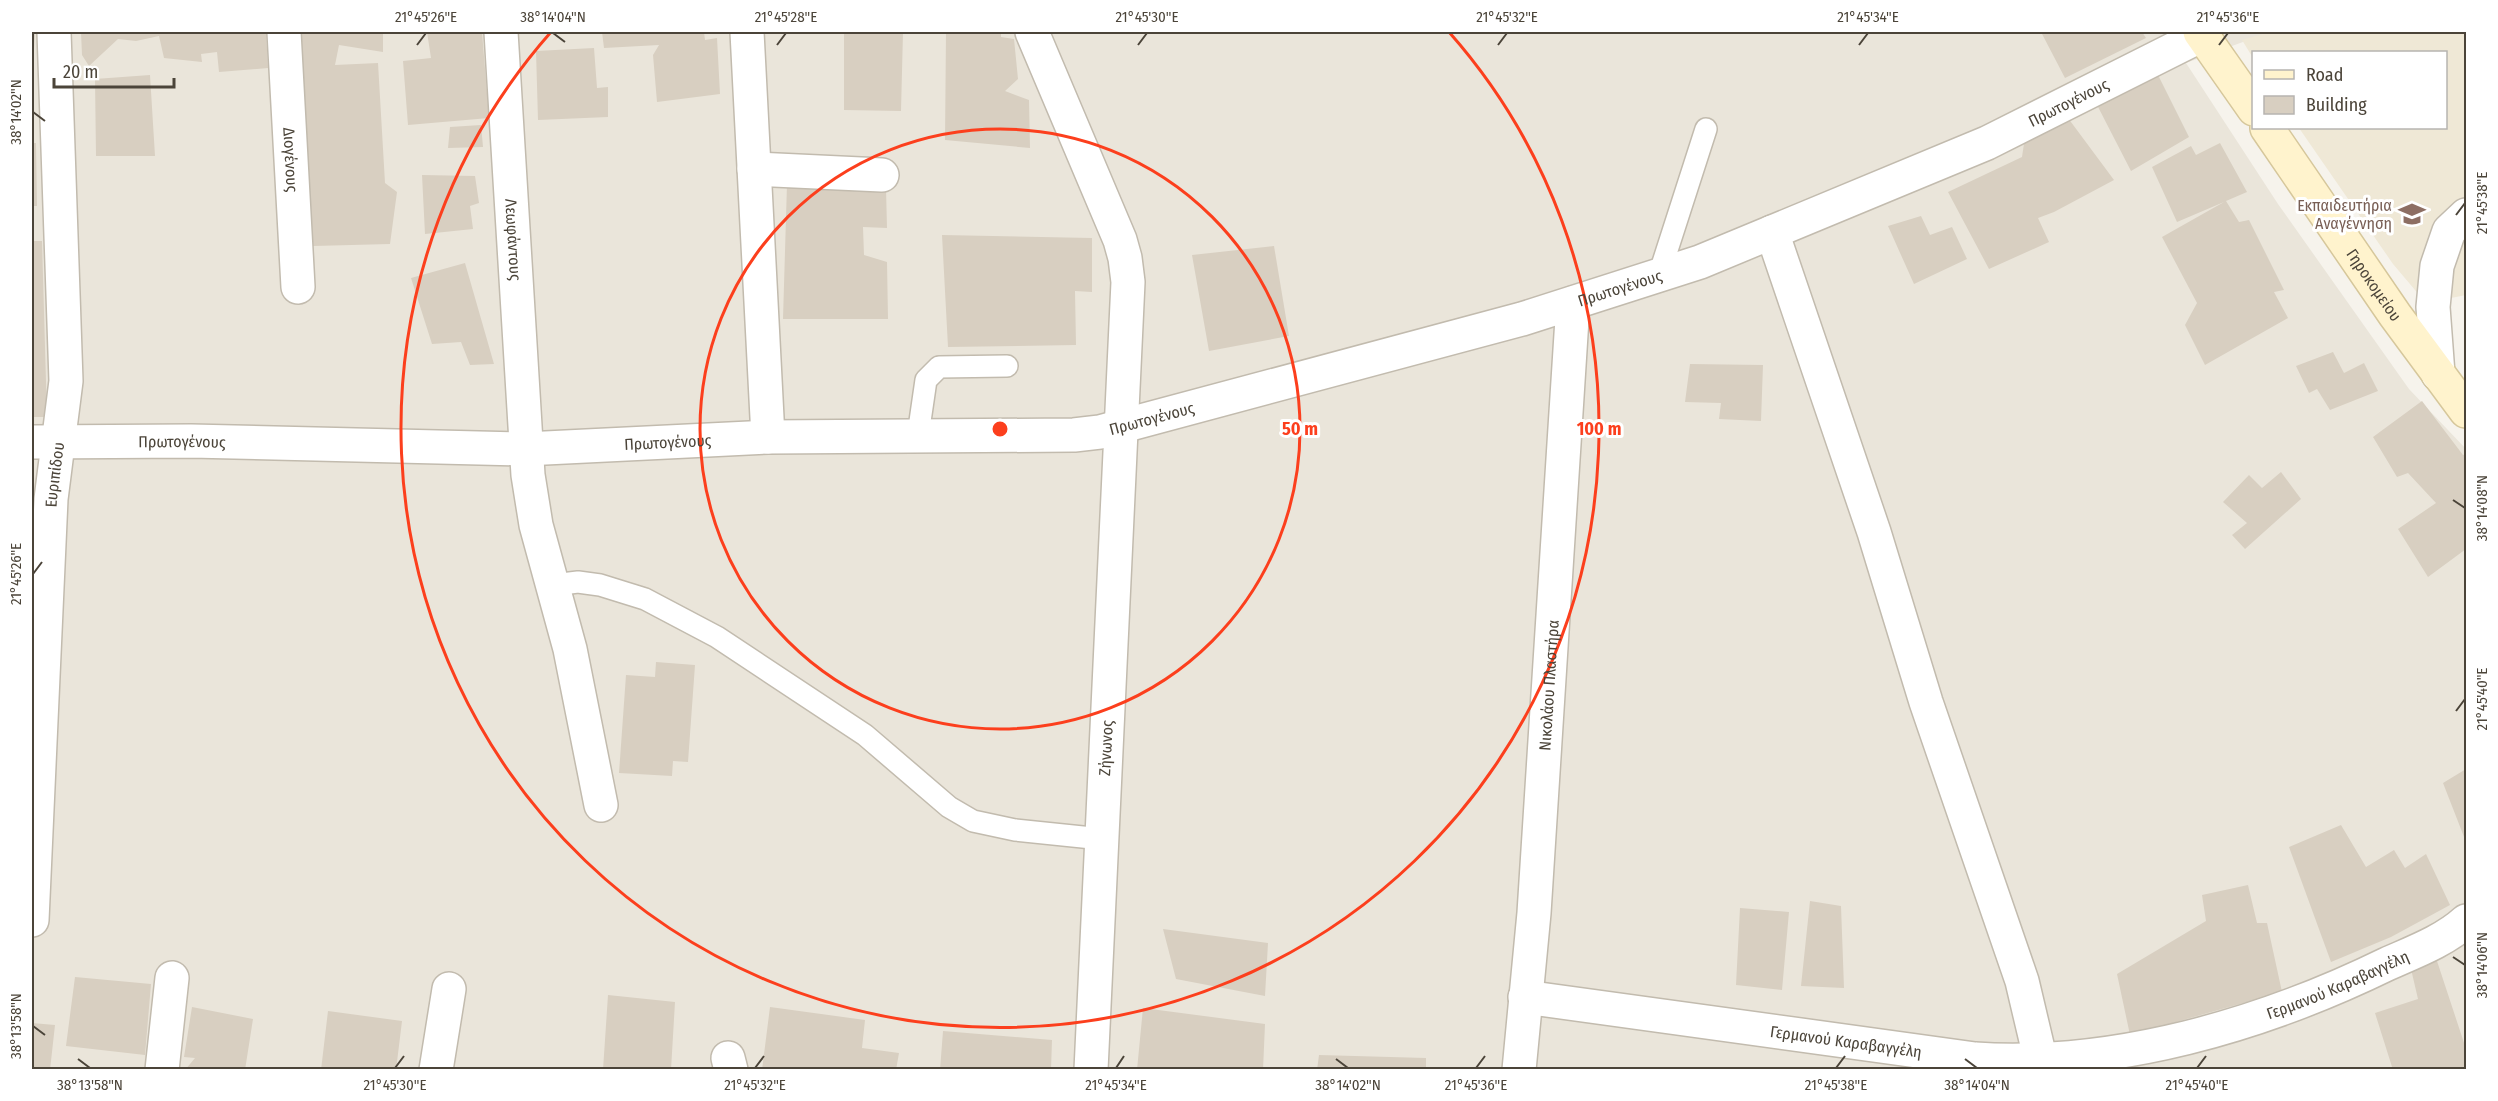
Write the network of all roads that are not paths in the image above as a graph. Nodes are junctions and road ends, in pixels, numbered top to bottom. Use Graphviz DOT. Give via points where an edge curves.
graph roads {
  1 [pos="54,32"];
  2 [pos="284,32"];
  3 [pos="501,32"];
  4 [pos="747,32"];
  5 [pos="1032,32"];
  6 [pos="2201,33"];
  7 [pos="2252,108"];
  8 [pos="1706,129"];
  9 [pos="2268,129"];
  10 [pos="754,169"];
  11 [pos="882,175"];
  12 [pos="2466,215"];
  13 [pos="1772,232"];
  14 [pos="1659,275"];
  15 [pos="298,287"];
  16 [pos="1573,303"];
  17 [pos="1007,366"];
  18 [pos="2438,374"];
  19 [pos="2466,411"];
  20 [pos="1122,426"];
  21 [pos="918,435"];
  22 [pos="768,437"];
  23 [pos="45,442"];
  24 [pos="525,449"];
  25 [pos="554,585"];
  26 [pos="601,805"];
  27 [pos="34,809"];
  28 [pos="1102,839"];
  29 [pos="32,920"];
  30 [pos="2466,923"];
  31 [pos="172,978"];
  32 [pos="449,989"];
  33 [pos="1525,998"];
  34 [pos="1907,1060"];
  35 [pos="2042,1065"];
  36 [pos="162,1070"];
  37 [pos="436,1070"];
  38 [pos="1091,1070"];
  39 [pos="1519,1070"];
  1 -- 23 [label="street, Ευριπίδου" via="66,381"];
  2 -- 15 [label="street, Διογένους"];
  3 -- 24 [label="street, Λεωφάντους"];
  4 -- 10 [label="street"];
  5 -- 20 [label="street, Ζήνωνος" via="1125,258 1128,282"];
  6 -- 7 [label="main road"];
  6 -- 13 [label="street, Πρωτογένους" via="1987,142"];
  8 -- 14 [label="lane"];
  9 -- 18 [label="main road, Γηροκομείου"];
  10 -- 11 [label="street"];
  10 -- 22 [label="street"];
  12 -- 18 [label="street" via="2449,231 2437,266 2433,307"];
  13 -- 14 [label="street, Πρωτογένους"];
  13 -- 35 [label="street" via="2022,981"];
  14 -- 16 [label="street, Πρωτογένους"];
  16 -- 20 [label="street, Πρωτογένους"];
  16 -- 33 [label="street, Νικολάου Πλαστήρα" via="1534,913"];
  17 -- 21 [label="lane" via="939,367 926,380"];
  18 -- 19 [label="main road, Γηροκομείου"];
  20 -- 21 [label="street, Πρωτογένους" via="1074,435"];
  20 -- 28 [label="street, Ζήνωνος"];
  21 -- 22 [label="street, Πρωτογένους"];
  22 -- 24 [label="street, Πρωτογένους"];
  23 -- 24 [label="street, Πρωτογένους" via="191,441"];
  23 -- 27 [label="street, Ευριπίδου" via="51,499"];
  24 -- 25 [label="street, Λεωφάντους" via="534,515"];
  25 -- 26 [label="street, Λεωφάντους"];
  25 -- 28 [label="lane" via="600,585 645,600 692,623 865,735 950,807 973,821 1015,830"];
  27 -- 29 [label="street, Ευριπίδου"];
  28 -- 38 [label="street, Ζήνωνος"];
  30 -- 35 [label="street, Γερμανού Καραβαγγέλη" via="2437,941 2298,1005 2245,1022"];
  31 -- 36 [label="street"];
  32 -- 37 [label="street"];
  33 -- 34 [label="street, Γερμανού Καραβαγγέλη"];
  33 -- 39 [label="street, Νικολάου Πλαστήρα"];
  34 -- 35 [label="street, Γερμανού Καραβαγγέλη" via="1975,1059"];
}
